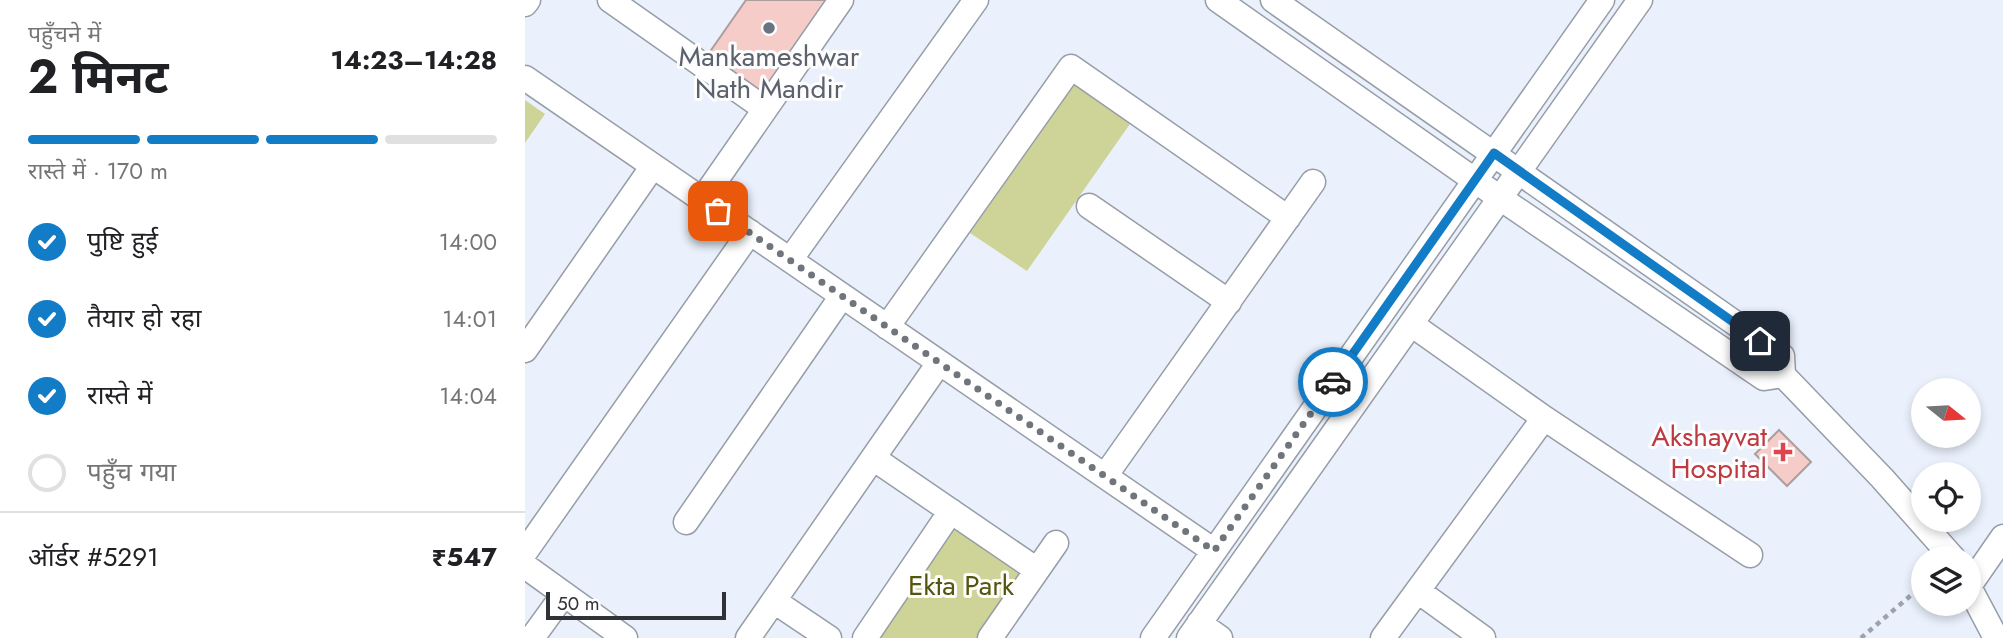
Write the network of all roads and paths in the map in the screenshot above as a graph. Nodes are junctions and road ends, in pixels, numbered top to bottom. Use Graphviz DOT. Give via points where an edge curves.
graph roads {
  1 [pos="610,0"];
  2 [pos="841,0"];
  3 [pos="976,0"];
  4 [pos="1218,0"];
  5 [pos="1273,0"];
  6 [pos="1602,0"];
  7 [pos="1640,0"];
  8 [pos="525,78"];
  9 [pos="765,109"];
  10 [pos="1494,153"];
  11 [pos="653,166"];
  12 [pos="1519,171"];
  13 [pos="1475,180"];
  14 [pos="1313,182"];
  15 [pos="1500,198"];
  16 [pos="702,200"];
  17 [pos="1089,206"];
  18 [pos="1288,218"];
  19 [pos="750,232"];
  20 [pos="790,260"];
  21 [pos="842,296"];
  22 [pos="1229,302"];
  23 [pos="1411,324"];
  24 [pos="887,327"];
  25 [pos="525,350"];
  26 [pos="939,363"];
  27 [pos="1783,374"];
  28 [pos="1544,418"];
  29 [pos="873,458"];
  30 [pos="1105,476"];
  31 [pos="951,511"];
  32 [pos="686,522"];
  33 [pos="2003,537"];
  34 [pos="1056,543"];
  35 [pos="1942,546"];
  36 [pos="1214,551"];
  37 [pos="525,552"];
  38 [pos="1750,555"];
  39 [pos="525,566"];
  40 [pos="1981,569"];
  41 [pos="1037,570"];
  42 [pos="1418,591"];
  43 [pos="564,594"];
  44 [pos="1911,595"];
  45 [pos="774,601"];
  46 [pos="1981,609"];
  47 [pos="1194,631"];
  48 [pos="532,638"];
  49 [pos="625,638"];
  50 [pos="748,638"];
  51 [pos="829,638"];
  52 [pos="865,638"];
  53 [pos="990,638"];
  54 [pos="1153,638"];
  55 [pos="1220,638"];
  56 [pos="1383,638"];
  57 [pos="1483,638"];
  58 [pos="1861,638"];
  59 [pos="1996,638"];
  1 -- 9 [label="street"];
  2 -- 9 [label="street"];
  3 -- 20 [label="street"];
  4 -- 13 [label="street"];
  5 -- 10 [label="street"];
  6 -- 10 [label="street"];
  7 -- 12 [label="street"];
  8 -- 11 [label="street"];
  9 -- 16 [label="street"];
  10 -- 12 [label="street"];
  10 -- 13 [label="street"];
  11 -- 16 [label="street"];
  11 -- 25 [label="street"];
  12 -- 15 [label="street"];
  12 -- 27 [label="street" via="1782,356"];
  13 -- 15 [label="street"];
  13 -- 36 [label="street"];
  14 -- 18 [label="street"];
  15 -- 23 [label="street"];
  15 -- 27 [label="street" via="1764,378"];
  16 -- 19 [label="street"];
  17 -- 22 [label="street"];
  18 -- 22 [label="street"];
  18 -- 24 [label="street" via="1071,67"];
  19 -- 20 [label="street"];
  19 -- 37 [label="street"];
  20 -- 21 [label="street"];
  21 -- 24 [label="street"];
  21 -- 32 [label="street"];
  22 -- 30 [label="street"];
  23 -- 28 [label="street"];
  23 -- 47 [label="street"];
  24 -- 26 [label="street"];
  26 -- 29 [label="street"];
  26 -- 30 [label="street"];
  27 -- 35 [label="street"];
  28 -- 38 [label="street"];
  28 -- 42 [label="street"];
  29 -- 31 [label="street"];
  29 -- 45 [label="street"];
  30 -- 36 [label="street"];
  31 -- 41 [label="street"];
  31 -- 52 [label="street"];
  33 -- 40 [label="street"];
  34 -- 41 [label="street"];
  36 -- 54 [label="street"];
  39 -- 43 [label="street"];
  41 -- 53 [label="street"];
  42 -- 56 [label="street"];
  42 -- 57 [label="street"];
  43 -- 48 [label="street"];
  43 -- 49 [label="street"];
  44 -- 58 [label="path"];
  45 -- 50 [label="street"];
  45 -- 51 [label="street"];
  46 -- 59 [label="street"];
  47 -- 55 [label="street"];
}
